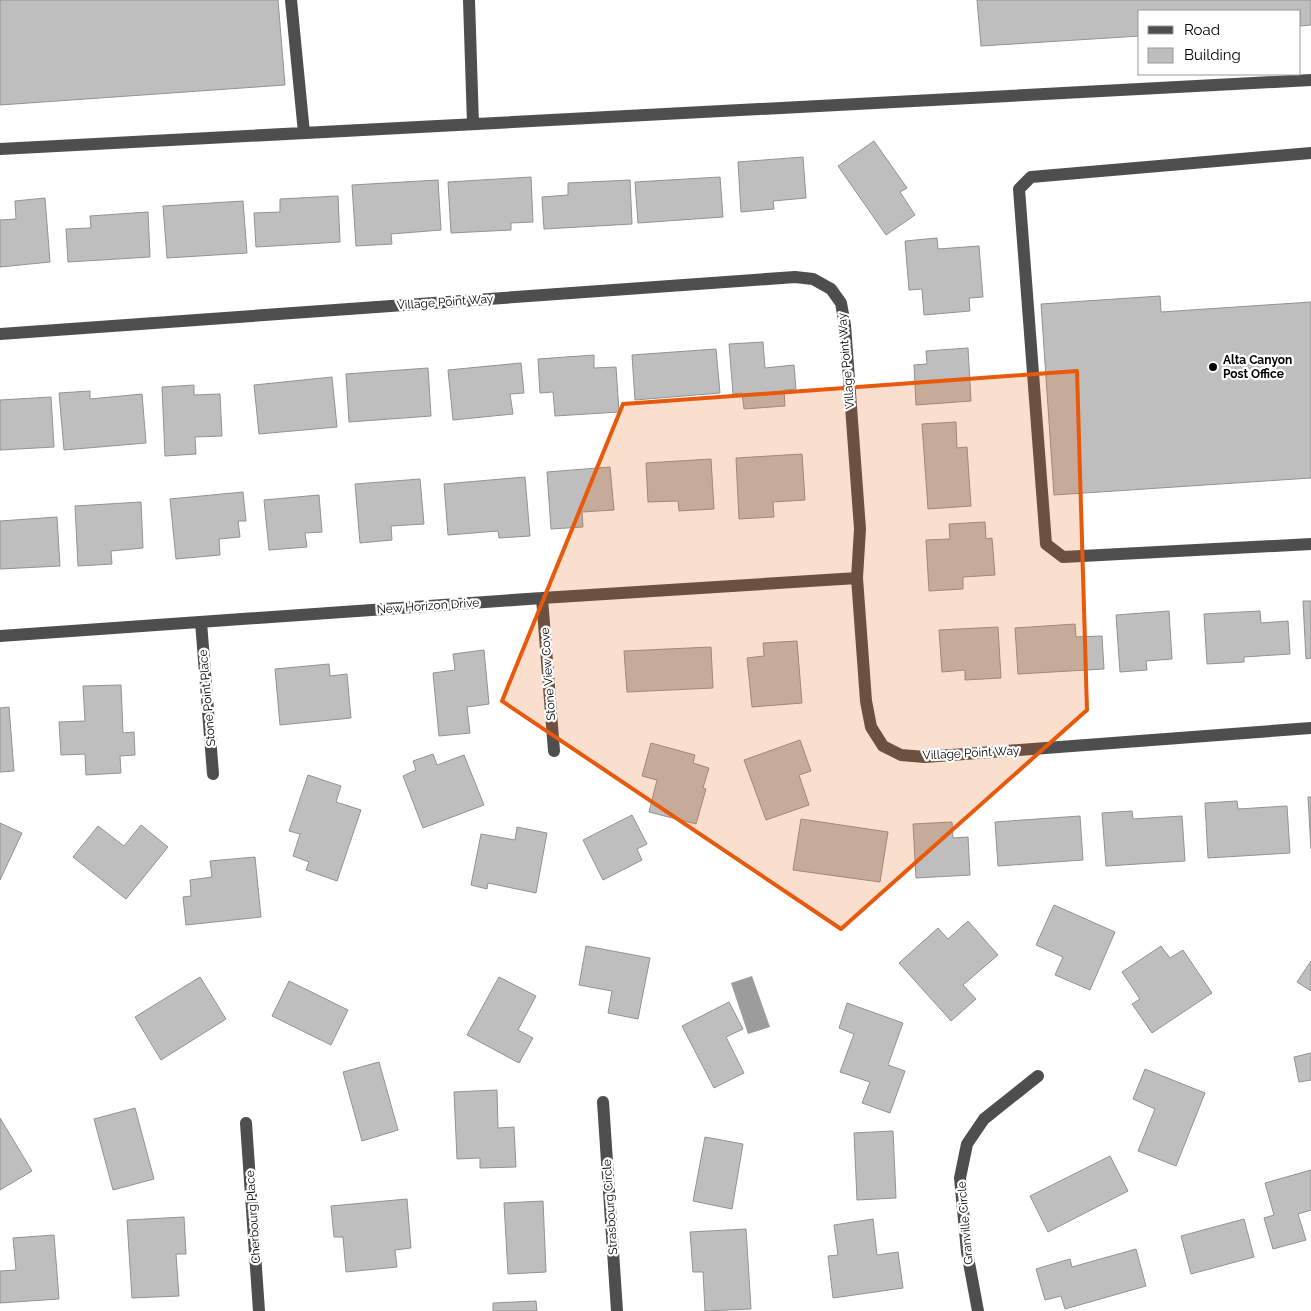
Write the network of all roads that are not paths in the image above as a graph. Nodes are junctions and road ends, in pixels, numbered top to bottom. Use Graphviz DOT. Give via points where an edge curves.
graph roads {
  1 [pos="291,0"];
  2 [pos="469,0"];
  3 [pos="1311,80"];
  4 [pos="472,124"];
  5 [pos="304,133"];
  6 [pos="0,149"];
  7 [pos="1311,153"];
  8 [pos="0,334"];
  9 [pos="1311,544"];
  10 [pos="857,578"];
  11 [pos="542,598"];
  12 [pos="201,622"];
  13 [pos="0,636"];
  14 [pos="1311,728"];
  15 [pos="554,751"];
  16 [pos="213,774"];
  17 [pos="1038,1076"];
  18 [pos="603,1102"];
  19 [pos="246,1123"];
  20 [pos="259,1311"];
  21 [pos="617,1311"];
  22 [pos="978,1311"];
  1 -- 5 [label="street"];
  2 -- 4 [label="street"];
  3 -- 4 [label="street"];
  4 -- 5 [label="street"];
  5 -- 6 [label="street"];
  7 -- 9 [label="street" via="1031,177 1019,189 1046,544 1062,557"];
  8 -- 10 [label="street, Village Point Way" via="795,277 813,279 831,289 841,303 845,325 860,529"];
  10 -- 11 [label="street, New Horizon Drive"];
  10 -- 14 [label="street, Village Point Way" via="866,701 872,727 883,746 901,755 926,757"];
  11 -- 12 [label="street, New Horizon Drive"];
  11 -- 15 [label="street, Stone View Cove"];
  12 -- 13 [label="street, New Horizon Drive"];
  12 -- 16 [label="street, Stone Point Place"];
  17 -- 22 [label="street, Granville Circle" via="984,1119 967,1144 960,1178 967,1252"];
  18 -- 21 [label="street, Strasbourg Circle"];
  19 -- 20 [label="street, Cherbourg Place"];
}
